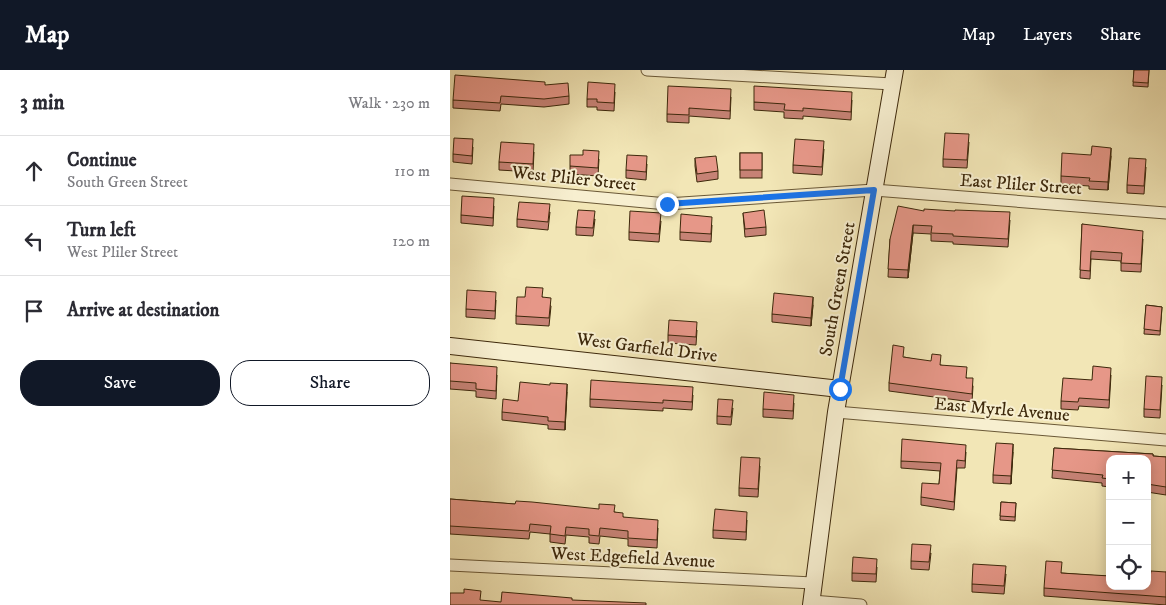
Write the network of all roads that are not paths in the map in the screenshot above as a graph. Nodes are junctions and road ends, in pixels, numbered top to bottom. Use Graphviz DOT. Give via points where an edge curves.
graph roads {
  1 [pos="647,70"];
  2 [pos="893,77"];
  3 [pos="450,184"];
  4 [pos="874,190"];
  5 [pos="1166,213"];
  6 [pos="450,346"];
  7 [pos="840,389"];
  8 [pos="836,412"];
  9 [pos="1166,440"];
  10 [pos="450,565"];
  11 [pos="813,584"];
  12 [pos="811,603"];
  13 [pos="861,605"];
  1 -- 2 [label="street"];
  2 -- 4 [label="street, South Green Street"];
  3 -- 4 [label="street, West Pliler Street" via="681,204"];
  4 -- 5 [label="street, East Pliler Street"];
  4 -- 7 [label="street, South Green Street"];
  6 -- 7 [label="street, West Garfield Drive"];
  7 -- 8 [label="street, South Green Street"];
  8 -- 9 [label="street, East Myrle Avenue"];
  8 -- 11 [label="street, South Green Street"];
  10 -- 11 [label="street, West Edgefield Avenue"];
  11 -- 12 [label="street, South Green Street"];
  12 -- 13 [label="street"];
}
